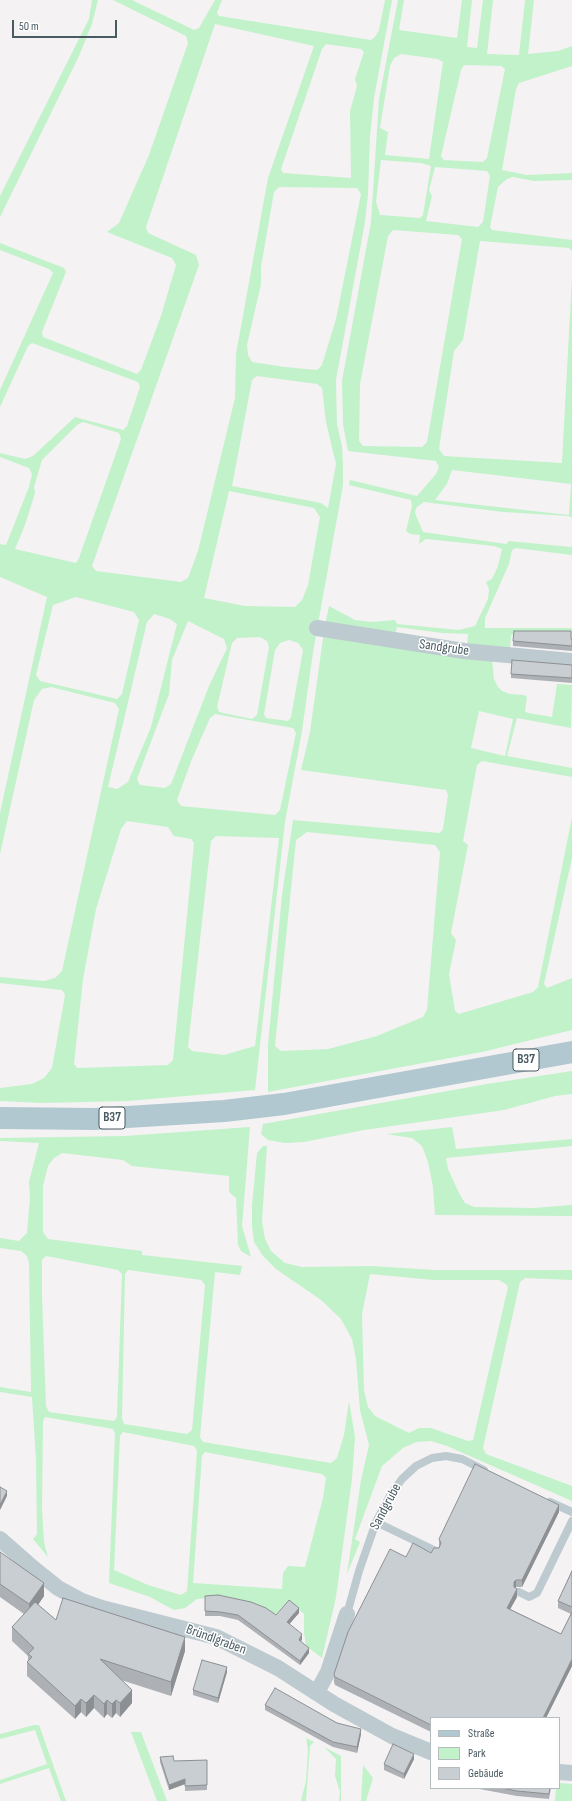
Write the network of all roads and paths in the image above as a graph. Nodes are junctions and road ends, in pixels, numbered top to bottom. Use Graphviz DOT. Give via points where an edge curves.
graph roads {
  1 [pos="317,628"];
  2 [pos="572,661"];
  3 [pos="572,1052"];
  4 [pos="0,1118"];
  5 [pos="489,1472"];
  6 [pos="544,1499"];
  7 [pos="572,1512"];
  8 [pos="572,1521"];
  9 [pos="376,1522"];
  10 [pos="0,1539"];
  11 [pos="436,1551"];
  12 [pos="519,1592"];
  13 [pos="347,1614"];
  14 [pos="317,1692"];
  15 [pos="430,1752"];
  16 [pos="560,1772"];
  17 [pos="572,1773"];
  1 -- 2 [label="street, Sandgrube" via="464,651"];
  3 -- 4 [label="main road, B37" via="284,1104 224,1111 95,1119"];
  5 -- 9 [label="lane, Sandgrube" via="462,1459 446,1456 432,1458 416,1466 402,1479"];
  6 -- 7 [label="lane"];
  8 -- 12 [label="lane" via="537,1593 529,1597"];
  9 -- 11 [label="lane"];
  9 -- 13 [label="lane, Sandgrube"];
  10 -- 14 [label="street, Bründlgraben" via="58,1588 82,1601 216,1637 278,1668"];
  13 -- 14 [label="street, Sandgrube" via="328,1672"];
  14 -- 15 [label="street, Bründlgraben" via="392,1736"];
  16 -- 17 [label="street"];
}
